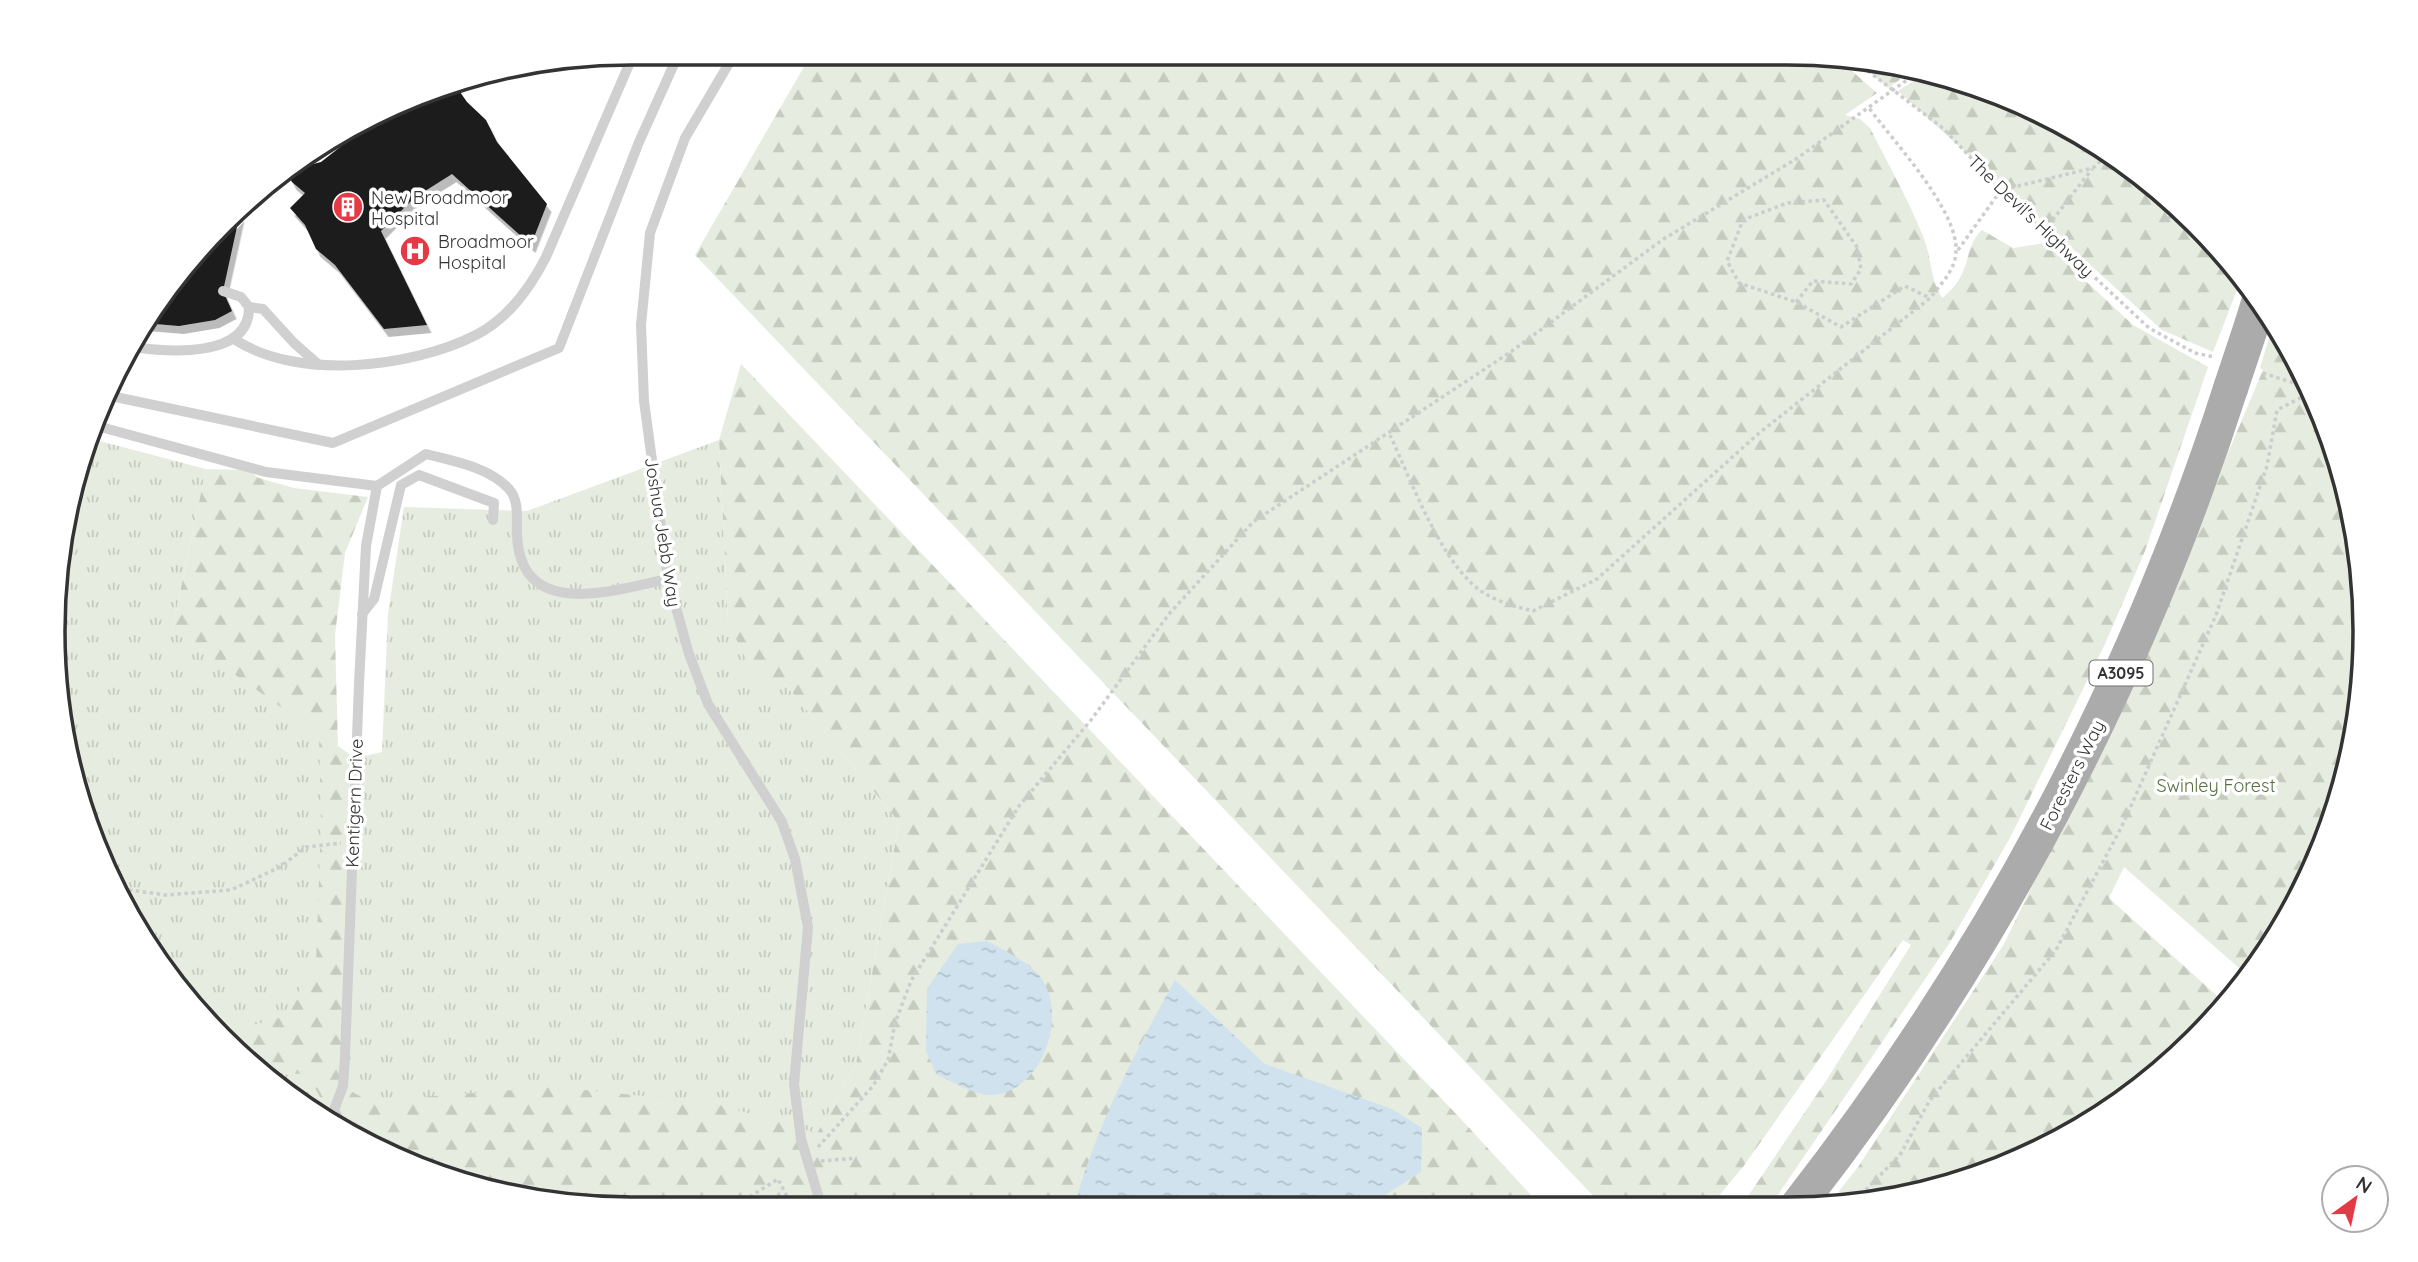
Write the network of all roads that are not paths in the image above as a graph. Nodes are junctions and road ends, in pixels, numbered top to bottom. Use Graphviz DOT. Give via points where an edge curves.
graph roads {
  1 [pos="628,65"];
  2 [pos="673,65"];
  3 [pos="728,65"];
  4 [pos="223,291"];
  5 [pos="249,307"];
  6 [pos="2255,312"];
  7 [pos="234,339"];
  8 [pos="141,348"];
  9 [pos="320,365"];
  10 [pos="116,397"];
  11 [pos="103,428"];
  12 [pos="377,486"];
  13 [pos="493,520"];
  14 [pos="668,579"];
  15 [pos="362,614"];
  16 [pos="333,1112"];
  17 [pos="818,1197"];
  18 [pos="1804,1197"];
  1 -- 9 [label="lane" via="546,257 530,288 510,310 478,334 434,352 386,363"];
  2 -- 10 [label="lane" via="559,348 333,443"];
  3 -- 14 [label="lane, Joshua Jebb Way" via="685,138 650,233 641,326 644,401"];
  4 -- 5 [label="lane" via="241,296"];
  5 -- 7 [label="lane" via="246,326"];
  5 -- 9 [label="lane" via="263,309"];
  6 -- 18 [label="main road, Foresters Way / A3095, bridge" via="2172,552 2081,761 1942,1004"];
  7 -- 8 [label="lane" via="201,349"];
  7 -- 9 [label="lane" via="246,347"];
  11 -- 12 [label="lane" via="266,472"];
  12 -- 14 [label="lane" via="426,454 462,463 511,490 523,562 542,587 587,595"];
  12 -- 15 [label="lane, Kentigern Drive" via="366,545"];
  13 -- 15 [label="lane" via="494,503 419,475 401,485 374,598"];
  14 -- 17 [label="lane, Joshua Jebb Way" via="709,704 782,822 795,859 808,927 794,1084 805,1158"];
  15 -- 16 [label="lane, Kentigern Drive" via="343,1086"];
}
